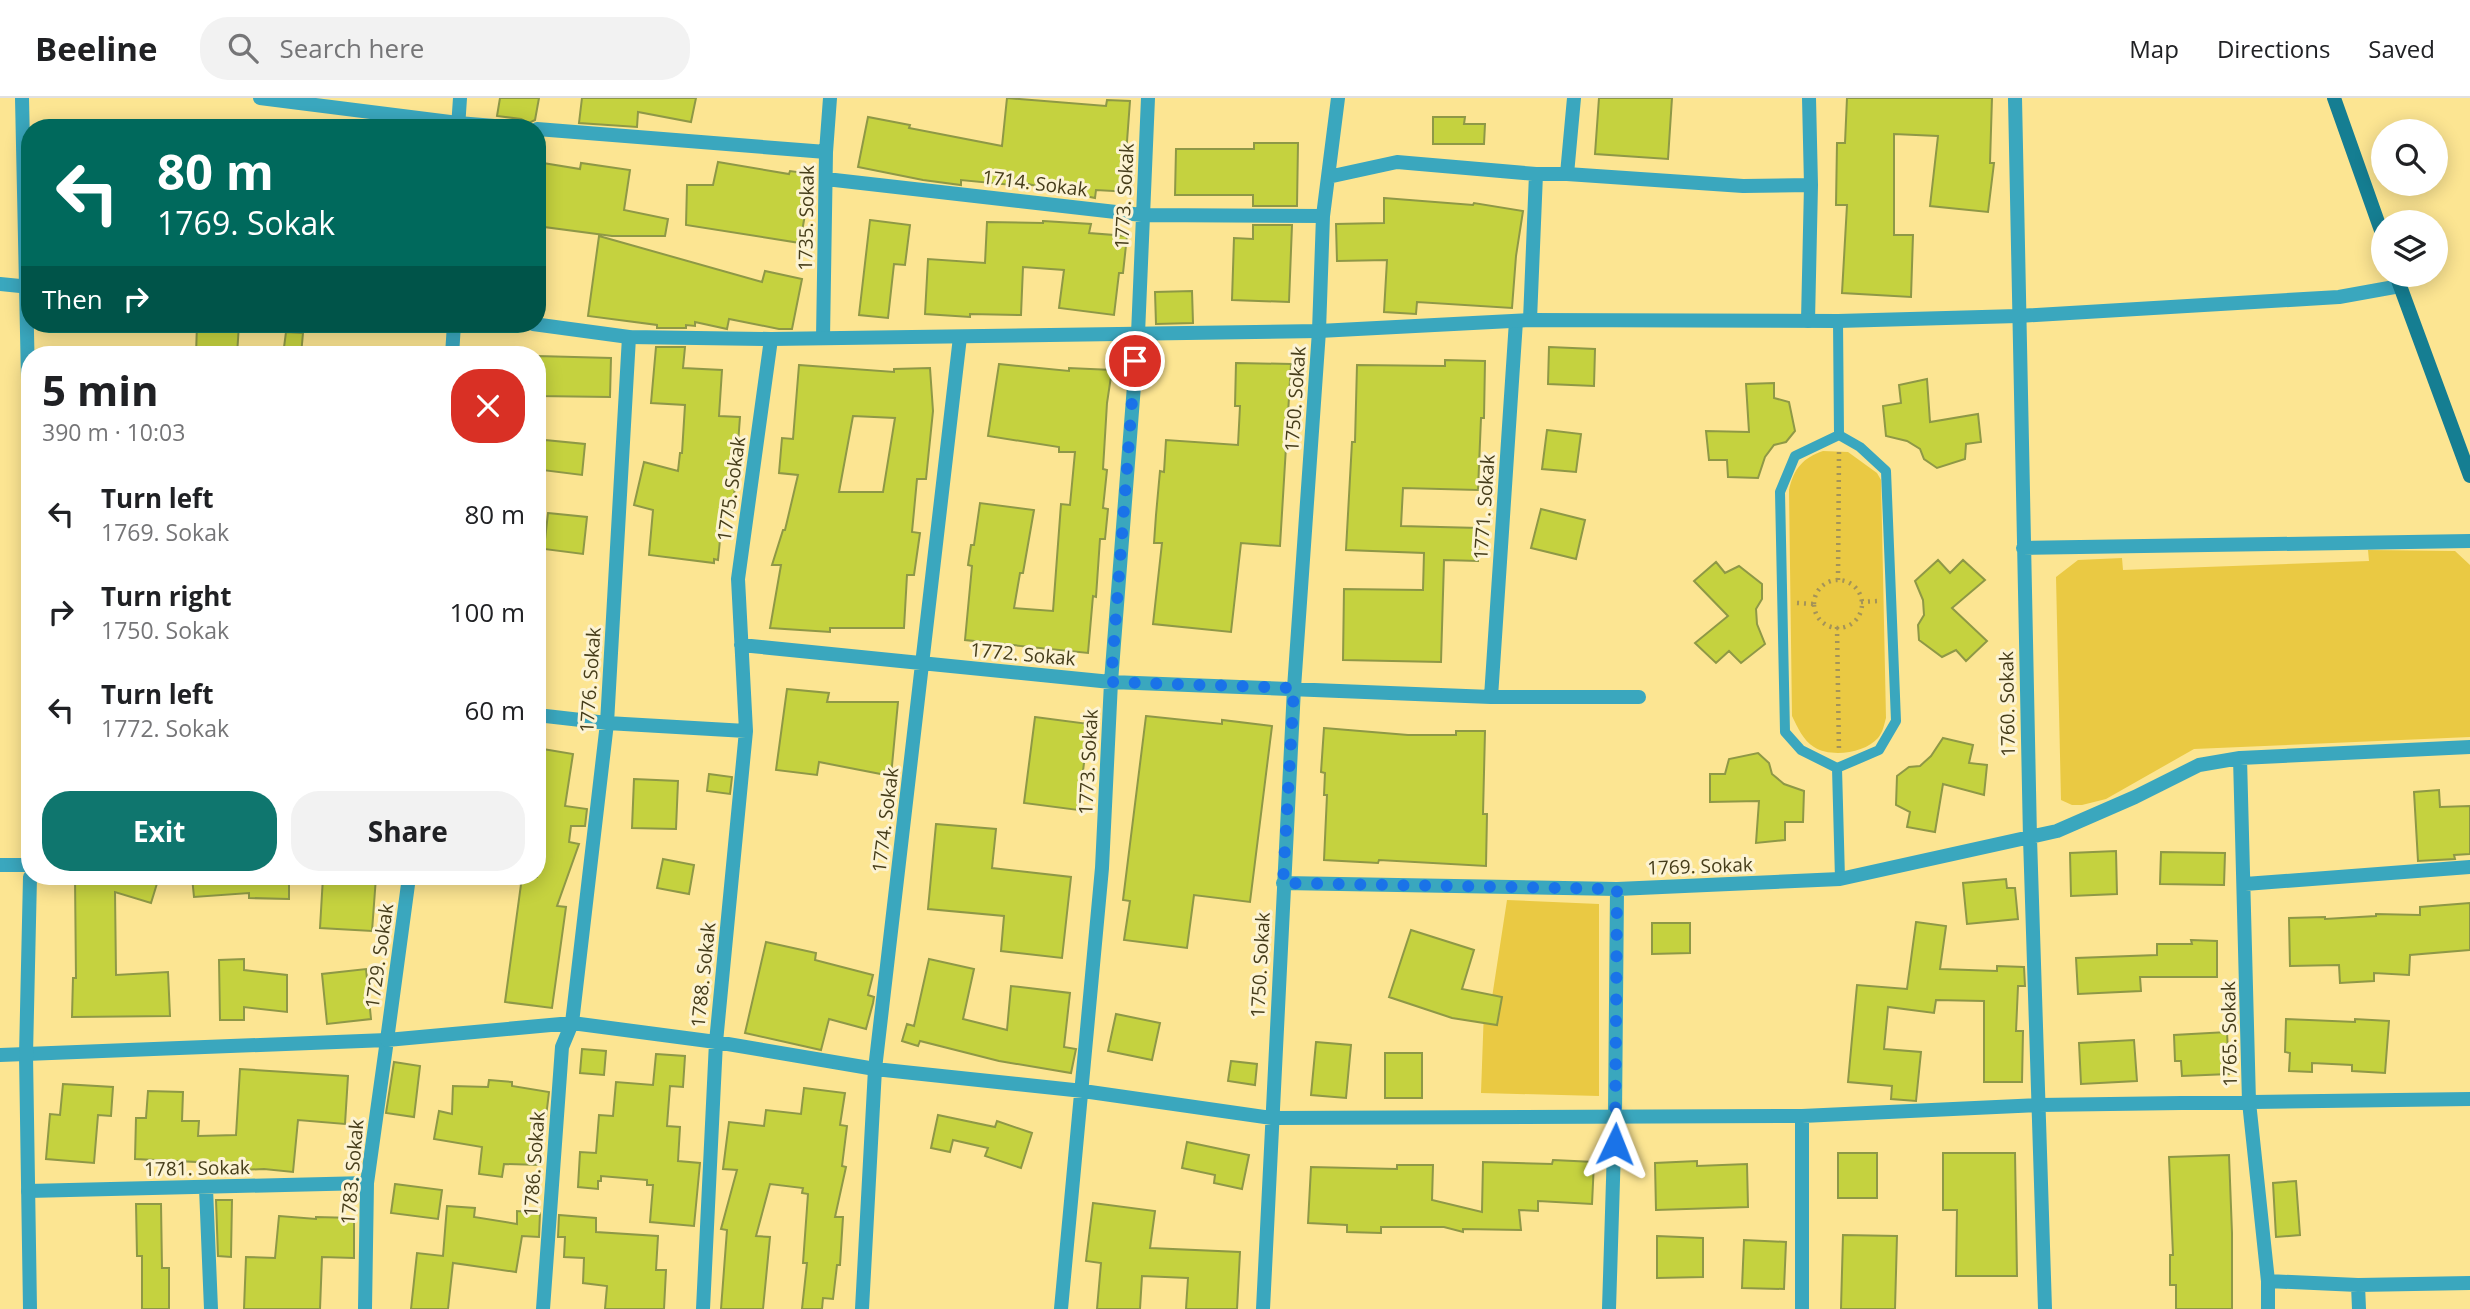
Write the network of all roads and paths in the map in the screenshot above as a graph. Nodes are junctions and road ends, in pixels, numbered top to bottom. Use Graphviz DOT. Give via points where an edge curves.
graph roads {
  1 [pos="22,98"];
  2 [pos="260,98"];
  3 [pos="460,98"];
  4 [pos="830,98"];
  5 [pos="1148,98"];
  6 [pos="1338,98"];
  7 [pos="1574,98"];
  8 [pos="1809,98"];
  9 [pos="2015,98"];
  10 [pos="2334,98"];
  11 [pos="23,119"];
  12 [pos="414,119"];
  13 [pos="458,119"];
  14 [pos="546,130"];
  15 [pos="826,152"];
  16 [pos="1536,174"];
  17 [pos="1567,174"];
  18 [pos="1328,177"];
  19 [pos="826,179"];
  20 [pos="1811,185"];
  21 [pos="2374,210"];
  22 [pos="1142,215"];
  23 [pos="1323,216"];
  24 [pos="0,284"];
  25 [pos="21,286"];
  26 [pos="2374,287"];
  27 [pos="2401,287"];
  28 [pos="2018,316"];
  29 [pos="1523,320"];
  30 [pos="1808,321"];
  31 [pos="1838,321"];
  32 [pos="546,326"];
  33 [pos="1319,331"];
  34 [pos="1138,334"];
  35 [pos="629,337"];
  36 [pos="960,337"];
  37 [pos="823,338"];
  38 [pos="771,339"];
  39 [pos="1839,435"];
  40 [pos="2470,477"];
  41 [pos="2470,541"];
  42 [pos="2023,548"];
  43 [pos="1838,580"];
  44 [pos="1837,628"];
  45 [pos="741,645"];
  46 [pos="922,664"];
  47 [pos="1111,682"];
  48 [pos="1294,688"];
  49 [pos="1491,697"];
  50 [pos="1639,697"];
  51 [pos="546,716"];
  52 [pos="607,723"];
  53 [pos="746,730"];
  54 [pos="2470,747"];
  55 [pos="2241,758"];
  56 [pos="1837,768"];
  57 [pos="2030,838"];
  58 [pos="0,864"];
  59 [pos="21,865"];
  60 [pos="2470,867"];
  61 [pos="1840,879"];
  62 [pos="1283,883"];
  63 [pos="2245,884"];
  64 [pos="30,885"];
  65 [pos="408,885"];
  66 [pos="1617,889"];
  67 [pos="572,1023"];
  68 [pos="387,1040"];
  69 [pos="716,1042"];
  70 [pos="0,1055"];
  71 [pos="26,1055"];
  72 [pos="875,1069"];
  73 [pos="1083,1091"];
  74 [pos="2470,1099"];
  75 [pos="2249,1102"];
  76 [pos="2039,1105"];
  77 [pos="1615,1116"];
  78 [pos="1802,1116"];
  79 [pos="1272,1118"];
  80 [pos="367,1182"];
  81 [pos="206,1188"];
  82 [pos="29,1191"];
  83 [pos="2268,1281"];
  84 [pos="2470,1283"];
  85 [pos="2358,1285"];
  86 [pos="30,1309"];
  87 [pos="211,1309"];
  88 [pos="365,1309"];
  89 [pos="543,1309"];
  90 [pos="703,1309"];
  91 [pos="862,1309"];
  92 [pos="1060,1309"];
  93 [pos="1263,1309"];
  94 [pos="1609,1309"];
  95 [pos="1802,1309"];
  96 [pos="2045,1309"];
  97 [pos="2268,1309"];
  98 [pos="2359,1309"];
  1 -- 11 [label="street"];
  2 -- 12 [label="street"];
  3 -- 13 [label="street"];
  4 -- 15 [label="street, 1735. Sokak"];
  5 -- 22 [label="street, 1773. Sokak"];
  6 -- 18 [label="street, 1750. Sokak"];
  7 -- 17 [label="street"];
  8 -- 20 [label="street"];
  9 -- 28 [label="street, 1760. Sokak"];
  10 -- 21 [label="main road"];
  14 -- 15 [label="street"];
  15 -- 19 [label="street, 1735. Sokak"];
  16 -- 17 [label="street"];
  16 -- 18 [label="street" via="1397,162"];
  16 -- 29 [label="street, 1771. Sokak"];
  17 -- 20 [label="street" via="1743,186"];
  18 -- 23 [label="street, 1750. Sokak"];
  19 -- 22 [label="street, 1714. Sokak"];
  19 -- 37 [label="street, 1735. Sokak"];
  20 -- 30 [label="street"];
  22 -- 23 [label="street, 1714. Sokak"];
  22 -- 34 [label="street, 1773. Sokak"];
  23 -- 33 [label="street, 1750. Sokak"];
  24 -- 25 [label="street"];
  26 -- 28 [label="street" via="2339,297"];
  27 -- 40 [label="main road"];
  28 -- 31 [label="street"];
  28 -- 42 [label="street, 1760. Sokak"];
  29 -- 30 [label="street"];
  29 -- 33 [label="street"];
  29 -- 49 [label="street, 1771. Sokak"];
  30 -- 31 [label="street"];
  31 -- 39 [label="lane"];
  32 -- 35 [label="street"];
  33 -- 34 [label="street"];
  33 -- 48 [label="street, 1750. Sokak"];
  34 -- 36 [label="street"];
  34 -- 47 [label="street, 1773. Sokak"];
  35 -- 38 [label="street"];
  35 -- 52 [label="street, 1776. Sokak"];
  36 -- 37 [label="street"];
  36 -- 46 [label="street, 1774. Sokak"];
  37 -- 38 [label="street"];
  38 -- 45 [label="street, 1775. Sokak" via="738,579"];
  39 -- 43 [label="path"];
  39 -- 56 [label="lane" via="1886,471 1896,721 1879,750"];
  39 -- 56 [label="lane" via="1795,456 1780,492 1785,732 1801,750"];
  41 -- 42 [label="street"];
  42 -- 57 [label="street, 1760. Sokak"];
  43 -- 44 [label="path" via="1824,584 1814,604 1819,619"];
  43 -- 44 [label="path" via="1858,590 1862,605 1856,620"];
  44 -- 56 [label="path"];
  45 -- 46 [label="street, 1772. Sokak"];
  45 -- 53 [label="street, 1788. Sokak"];
  46 -- 47 [label="street, 1772. Sokak"];
  46 -- 72 [label="street, 1774. Sokak"];
  47 -- 48 [label="street, 1772. Sokak"];
  47 -- 73 [label="street, 1773. Sokak" via="1102,868"];
  48 -- 49 [label="street, 1772. Sokak"];
  48 -- 62 [label="street, 1750. Sokak"];
  49 -- 50 [label="street, 1772. Sokak"];
  51 -- 52 [label="street"];
  52 -- 53 [label="street"];
  52 -- 67 [label="street, 1776. Sokak"];
  53 -- 69 [label="street, 1788. Sokak"];
  54 -- 55 [label="street, 1769. Sokak"];
  55 -- 57 [label="street, 1769. Sokak" via="2199,765 2057,831"];
  55 -- 63 [label="street, 1765. Sokak"];
  56 -- 61 [label="lane"];
  57 -- 61 [label="street, 1769. Sokak"];
  57 -- 76 [label="street, 1760. Sokak"];
  58 -- 59 [label="street"];
  60 -- 63 [label="street"];
  61 -- 66 [label="street, 1769. Sokak"];
  62 -- 66 [label="street, 1769. Sokak"];
  62 -- 79 [label="street, 1750. Sokak"];
  63 -- 75 [label="street, 1765. Sokak"];
  64 -- 71 [label="street"];
  65 -- 68 [label="street, 1729. Sokak"];
  66 -- 77 [label="street"];
  67 -- 68 [label="street"];
  67 -- 69 [label="street"];
  67 -- 89 [label="street, 1786. Sokak" via="562,1047"];
  68 -- 71 [label="street"];
  68 -- 80 [label="street, 1783. Sokak"];
  69 -- 72 [label="street"];
  69 -- 90 [label="street, 1788. Sokak"];
  70 -- 71 [label="street"];
  71 -- 82 [label="street"];
  72 -- 73 [label="street"];
  72 -- 91 [label="street, 1774. Sokak"];
  73 -- 79 [label="street"];
  73 -- 92 [label="street, 1773. Sokak"];
  74 -- 75 [label="street"];
  75 -- 76 [label="street"];
  75 -- 83 [label="street, 1765. Sokak"];
  76 -- 78 [label="street"];
  76 -- 96 [label="street, 1760. Sokak"];
  77 -- 78 [label="street"];
  77 -- 79 [label="street"];
  77 -- 94 [label="street"];
  78 -- 95 [label="street"];
  79 -- 93 [label="street, 1750. Sokak"];
  80 -- 81 [label="street, 1781. Sokak"];
  80 -- 88 [label="street, 1783. Sokak"];
  81 -- 82 [label="street, 1781. Sokak"];
  81 -- 87 [label="street"];
  82 -- 86 [label="street"];
  83 -- 85 [label="street"];
  83 -- 97 [label="street, 1765. Sokak"];
  84 -- 85 [label="street"];
  85 -- 98 [label="street"];
}
